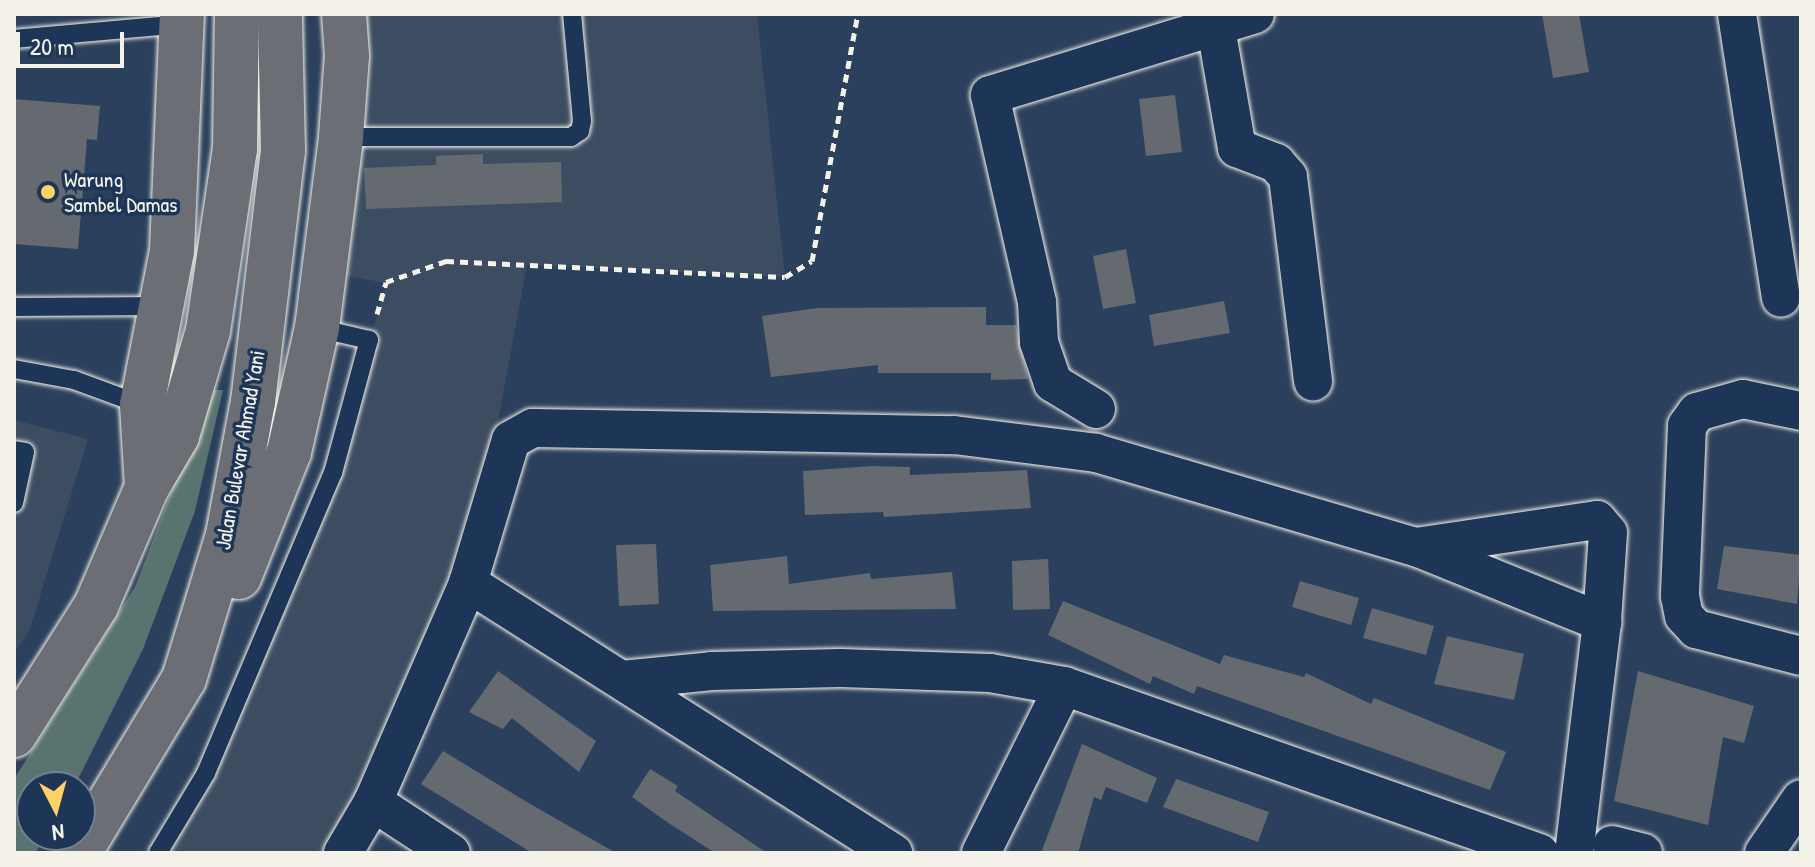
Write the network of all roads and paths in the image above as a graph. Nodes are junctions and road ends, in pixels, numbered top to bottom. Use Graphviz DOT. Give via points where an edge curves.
graph roads {
  1 [pos="237,14"];
  2 [pos="280,14"];
  3 [pos="344,14"];
  4 [pos="572,14"];
  5 [pos="858,14"];
  6 [pos="1255,14"];
  7 [pos="1737,14"];
  8 [pos="182,19"];
  9 [pos="102,22"];
  10 [pos="1216,28"];
  11 [pos="14,39"];
  12 [pos="341,137"];
  13 [pos="1781,298"];
  14 [pos="164,306"];
  15 [pos="14,307"];
  16 [pos="317,328"];
  17 [pos="369,340"];
  18 [pos="14,369"];
  19 [pos="1313,381"];
  20 [pos="142,405"];
  21 [pos="1096,409"];
  22 [pos="1801,411"];
  23 [pos="14,450"];
  24 [pos="147,487"];
  25 [pos="14,503"];
  26 [pos="1416,547"];
  27 [pos="468,583"];
  28 [pos="1602,622"];
  29 [pos="1801,656"];
  30 [pos="184,679"];
  31 [pos="622,680"];
  32 [pos="1064,686"];
  33 [pos="14,735"];
  34 [pos="1801,799"];
  35 [pos="373,802"];
  36 [pos="79,853"];
  37 [pos="158,853"];
  38 [pos="343,853"];
  39 [pos="451,853"];
  40 [pos="893,853"];
  41 [pos="981,853"];
  42 [pos="1539,853"];
  43 [pos="1574,853"];
  44 [pos="1764,853"];
  1 -- 24 [label="main road" via="235,149 208,331 177,436"];
  2 -- 30 [label="main road, Jalan Bulevar Ahmad Yani" via="283,151 245,446 228,535"];
  3 -- 12 [label="main road" via="347,56"];
  4 -- 12 [label="lane" via="582,121 580,131 571,137"];
  5 -- 17 [label="path" via="812,261 785,277 446,261 386,282"];
  6 -- 10 [label="street"];
  7 -- 13 [label="street"];
  8 -- 9 [label="lane"];
  8 -- 14 [label="main road" via="182,92"];
  9 -- 11 [label="lane"];
  10 -- 19 [label="street" via="1237,148 1276,163 1288,177"];
  10 -- 21 [label="street" via="1097,58 990,95 1037,302 1039,342 1053,383"];
  12 -- 16 [label="main road"];
  14 -- 15 [label="lane"];
  14 -- 20 [label="main road"];
  16 -- 17 [label="lane"];
  16 -- 30 [label="main road" via="278,480 245,566"];
  17 -- 37 [label="lane" via="333,473 206,773"];
  18 -- 20 [label="lane" via="74,380"];
  20 -- 24 [label="main road"];
  22 -- 29 [label="street" via="1743,399 1697,412 1687,426 1680,596 1684,616 1696,629"];
  23 -- 25 [label="lane" via="25,452"];
  24 -- 33 [label="main road" via="96,606"];
  26 -- 27 [label="street" via="1110,457 1024,441 533,428 511,440"];
  26 -- 28 [label="street"];
  26 -- 28 [label="street" via="1597,520 1608,533"];
  27 -- 31 [label="street"];
  27 -- 35 [label="street"];
  28 -- 43 [label="street"];
  30 -- 36 [label="main road, Jalan Bulevar Ahmad Yani"];
  31 -- 32 [label="street" via="712,671 840,668 990,673"];
  31 -- 40 [label="street"];
  32 -- 41 [label="street"];
  32 -- 42 [label="street"];
  34 -- 44 [label="street"];
  35 -- 38 [label="street"];
  35 -- 39 [label="street"];
}
